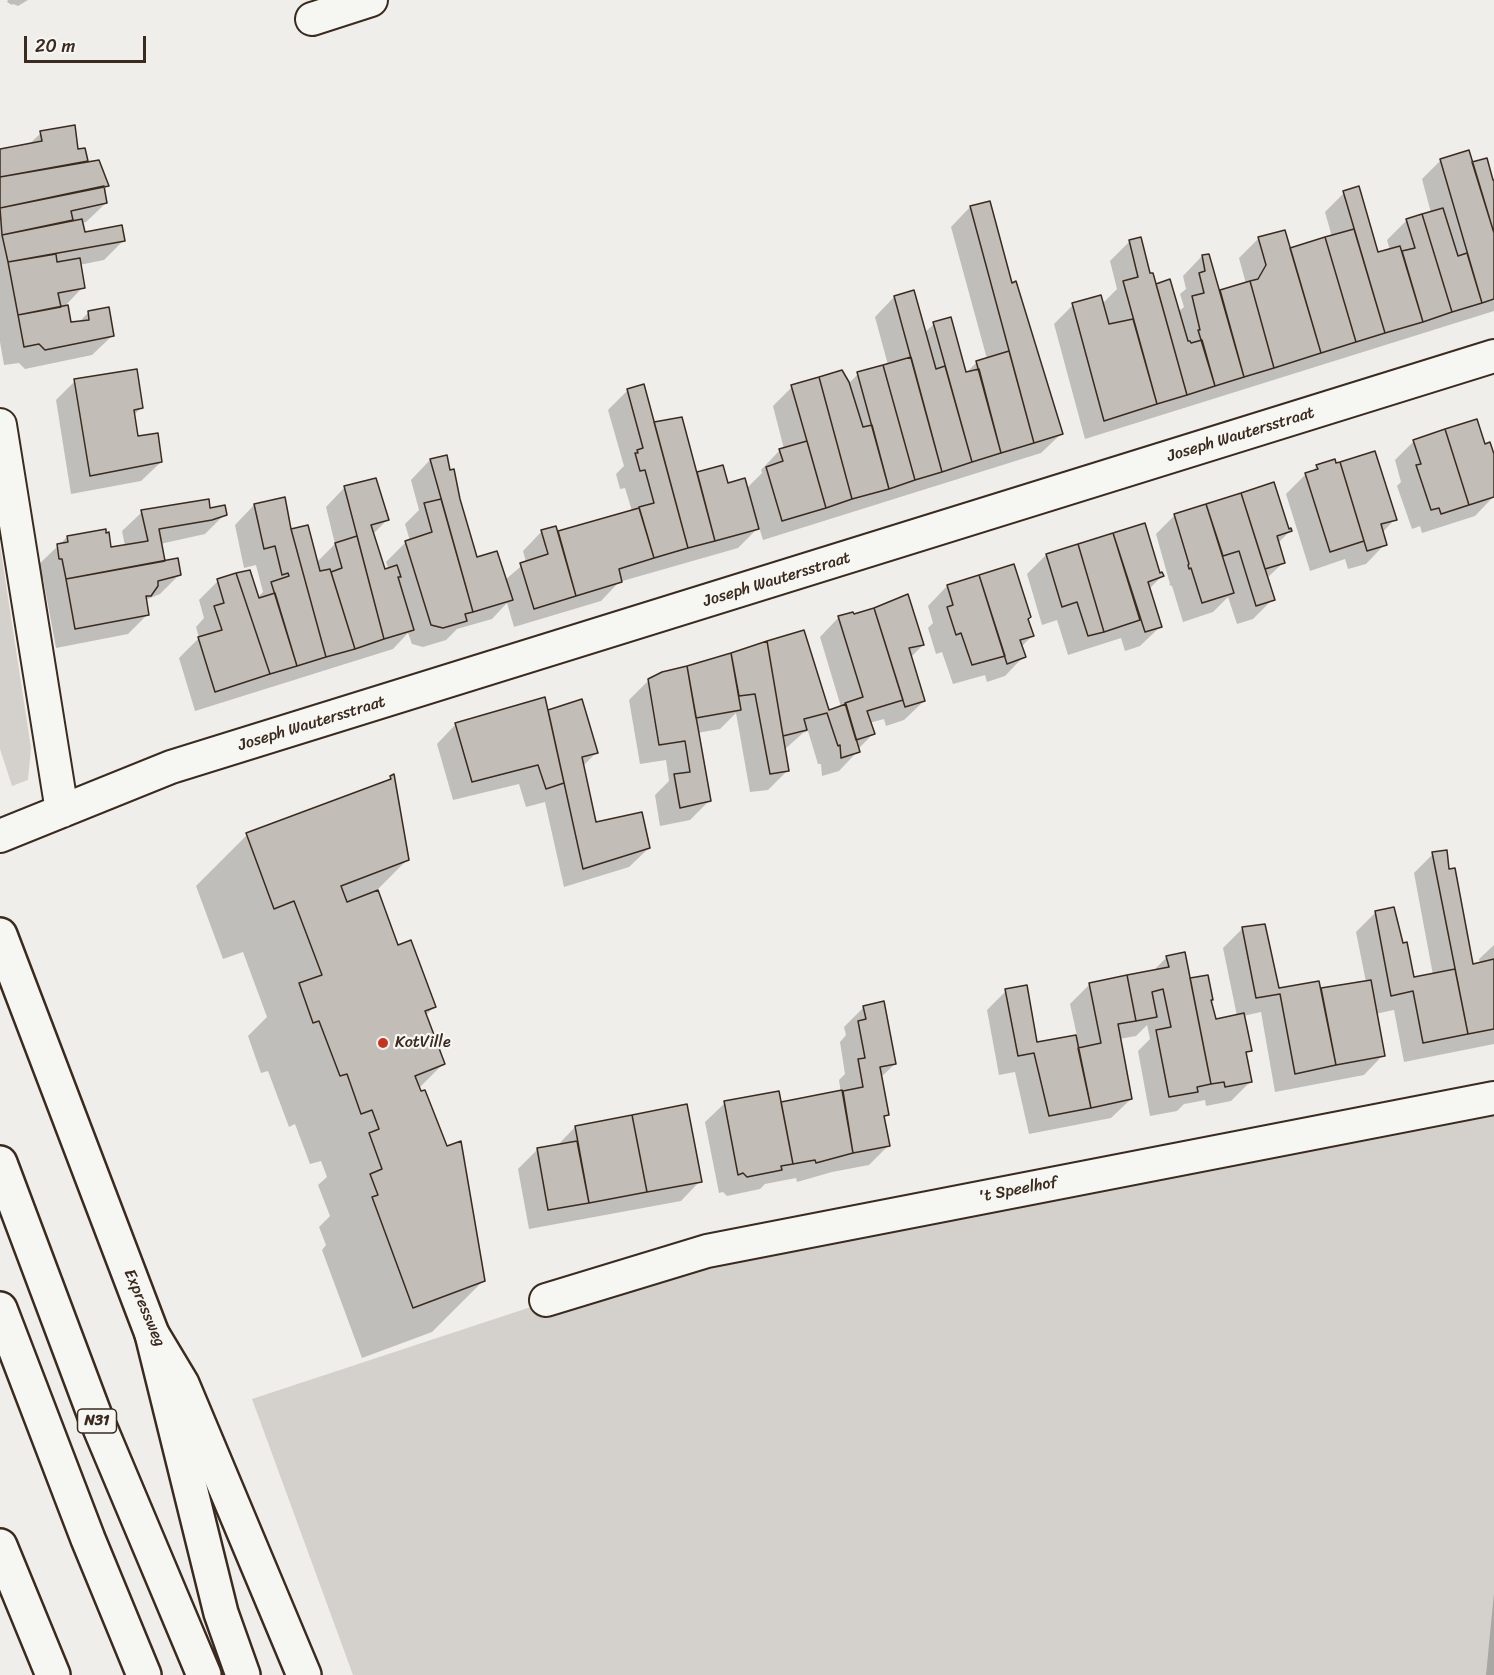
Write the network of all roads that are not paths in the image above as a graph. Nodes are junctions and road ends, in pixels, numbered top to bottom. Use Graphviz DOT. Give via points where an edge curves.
graph roads {
  1 [pos="370,0"];
  2 [pos="312,19"];
  3 [pos="1494,356"];
  4 [pos="0,425"];
  5 [pos="62,811"];
  6 [pos="0,836"];
  7 [pos="0,935"];
  8 [pos="1494,1098"];
  9 [pos="0,1163"];
  10 [pos="546,1300"];
  11 [pos="0,1309"];
  12 [pos="152,1334"];
  13 [pos="0,1546"];
  14 [pos="53,1675"];
  15 [pos="144,1675"];
  16 [pos="204,1675"];
  17 [pos="243,1675"];
  18 [pos="304,1675"];
  1 -- 2 [label="street"];
  3 -- 5 [label="street, Joseph Wautersstraat" via="183,764"];
  4 -- 5 [label="street"];
  5 -- 6 [label="street, Joseph Wautersstraat"];
  7 -- 12 [label="main road, Expressweg"];
  8 -- 10 [label="street, 't Speelhof" via="707,1251"];
  9 -- 16 [label="main road, N31" via="95,1416"];
  11 -- 15 [label="main road"];
  12 -- 17 [label="main road" via="221,1613"];
  12 -- 18 [label="main road, Expressweg" via="182,1384"];
  13 -- 14 [label="main road"];
}
